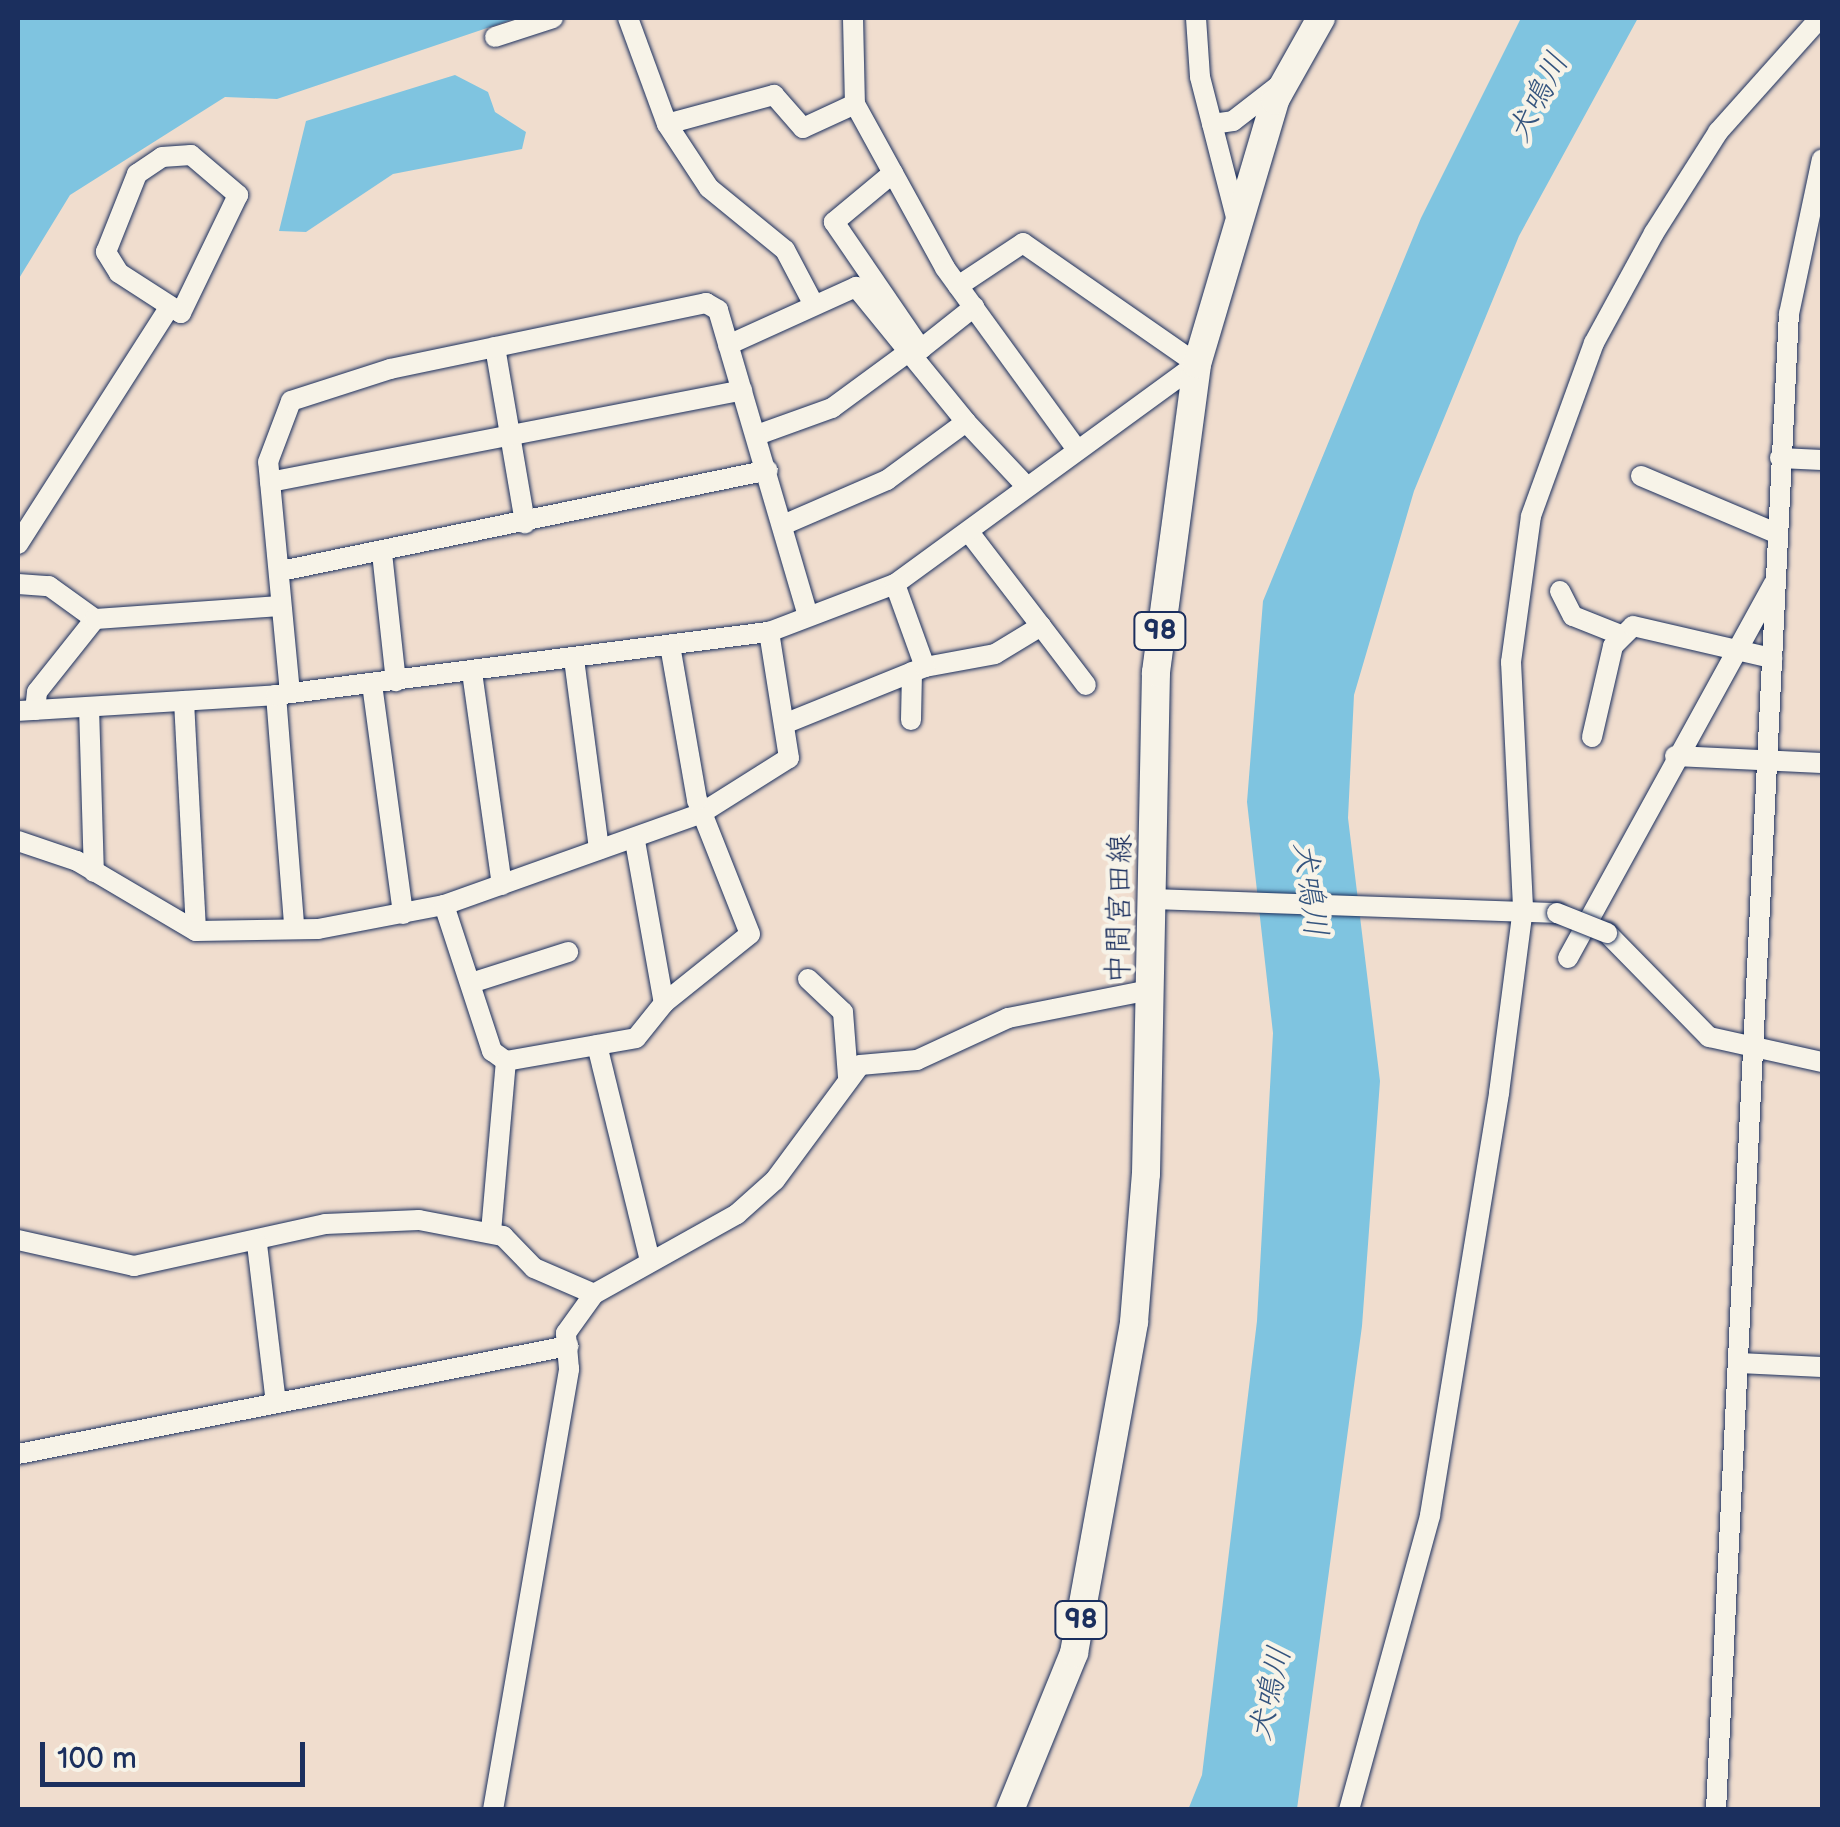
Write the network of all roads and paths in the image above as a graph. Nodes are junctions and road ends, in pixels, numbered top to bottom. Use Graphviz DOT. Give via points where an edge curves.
graph roads {
  1 [pos="553,18"];
  2 [pos="628,18"];
  3 [pos="854,18"];
  4 [pos="1196,18"];
  5 [pos="1321,18"];
  6 [pos="1820,18"];
  7 [pos="495,38"];
  8 [pos="1287,79"];
  9 [pos="855,104"];
  10 [pos="666,124"];
  11 [pos="1212,124"];
  12 [pos="1822,160"];
  13 [pos="893,173"];
  14 [pos="1237,222"];
  15 [pos="958,286"];
  16 [pos="814,306"];
  17 [pos="974,307"];
  18 [pos="169,308"];
  19 [pos="728,345"];
  20 [pos="495,347"];
  21 [pos="907,352"];
  22 [pos="1197,364"];
  23 [pos="742,390"];
  24 [pos="966,422"];
  25 [pos="757,435"];
  26 [pos="510,437"];
  27 [pos="1076,446"];
  28 [pos="1780,458"];
  29 [pos="1822,460"];
  30 [pos="768,470"];
  31 [pos="1640,476"];
  32 [pos="270,482"];
  33 [pos="1026,486"];
  34 [pos="525,523"];
  35 [pos="783,525"];
  36 [pos="1776,533"];
  37 [pos="972,536"];
  38 [pos="18,544"];
  39 [pos="382,553"];
  40 [pos="281,572"];
  41 [pos="1775,582"];
  42 [pos="18,584"];
  43 [pos="895,584"];
  44 [pos="1560,591"];
  45 [pos="281,606"];
  46 [pos="808,616"];
  47 [pos="96,619"];
  48 [pos="1041,626"];
  49 [pos="770,632"];
  50 [pos="1618,634"];
  51 [pos="670,646"];
  52 [pos="1737,648"];
  53 [pos="1772,658"];
  54 [pos="574,659"];
  55 [pos="918,669"];
  56 [pos="472,672"];
  57 [pos="396,681"];
  58 [pos="372,684"];
  59 [pos="1086,685"];
  60 [pos="283,694"];
  61 [pos="184,701"];
  62 [pos="88,707"];
  63 [pos="26,710"];
  64 [pos="911,720"];
  65 [pos="784,724"];
  66 [pos="1592,737"];
  67 [pos="1675,756"];
  68 [pos="1769,760"];
  69 [pos="1822,763"];
  70 [pos="703,811"];
  71 [pos="18,841"];
  72 [pos="635,841"];
  73 [pos="599,849"];
  74 [pos="94,872"];
  75 [pos="502,885"];
  76 [pos="1167,901"];
  77 [pos="444,905"];
  78 [pos="1513,907"];
  79 [pos="404,914"];
  80 [pos="294,923"];
  81 [pos="196,931"];
  82 [pos="568,952"];
  83 [pos="1568,958"];
  84 [pos="808,979"];
  85 [pos="471,983"];
  86 [pos="1150,990"];
  87 [pos="664,1003"];
  88 [pos="597,1044"];
  89 [pos="1752,1052"];
  90 [pos="506,1061"];
  91 [pos="1822,1062"];
  92 [pos="848,1077"];
  93 [pos="490,1232"];
  94 [pos="18,1240"];
  95 [pos="257,1244"];
  96 [pos="649,1258"];
  97 [pos="594,1294"];
  98 [pos="568,1346"];
  99 [pos="1739,1364"];
  100 [pos="1822,1368"];
  101 [pos="276,1404"];
  102 [pos="18,1454"];
  103 [pos="493,1810"];
  104 [pos="1010,1810"];
  105 [pos="1349,1810"];
  106 [pos="1716,1810"];
  1 -- 7 [label="street"];
  2 -- 10 [label="street"];
  3 -- 9 [label="street"];
  4 -- 11 [label="street"];
  5 -- 8 [label="main road, 中間宮田線 / 98"];
  6 -- 78 [label="street" via="1718,132 1594,343 1558,429 1516,586"];
  8 -- 11 [label="street" via="1233,121"];
  8 -- 14 [label="main road, 中間宮田線 / 98"];
  9 -- 10 [label="street" via="803,128 774,95"];
  9 -- 13 [label="street"];
  10 -- 16 [label="street" via="709,188 785,250"];
  11 -- 14 [label="street"];
  12 -- 28 [label="street" via="1789,314"];
  13 -- 15 [label="street"];
  13 -- 17 [label="street" via="834,222 921,349"];
  14 -- 22 [label="main road, 中間宮田線 / 98"];
  15 -- 17 [label="street"];
  15 -- 22 [label="street" via="1023,244"];
  16 -- 19 [label="street"];
  16 -- 21 [label="street" via="856,287"];
  17 -- 27 [label="street"];
  18 -- 18 [label="street" via="120,273 106,252 137,174 179,154 238,195 191,302 181,312"];
  18 -- 38 [label="street"];
  19 -- 20 [label="street" via="718,310 706,304"];
  19 -- 23 [label="street"];
  20 -- 26 [label="street"];
  20 -- 32 [label="street" via="291,401 268,462"];
  21 -- 24 [label="street"];
  21 -- 25 [label="street" via="832,408"];
  22 -- 27 [label="street"];
  22 -- 76 [label="main road, 中間宮田線 / 98" via="1156,672"];
  23 -- 25 [label="street"];
  23 -- 26 [label="street"];
  24 -- 33 [label="street"];
  24 -- 35 [label="street" via="887,480"];
  25 -- 30 [label="street"];
  26 -- 32 [label="street"];
  26 -- 34 [label="street"];
  27 -- 33 [label="street"];
  28 -- 29 [label="street"];
  28 -- 36 [label="street"];
  30 -- 34 [label="street"];
  30 -- 35 [label="street"];
  31 -- 36 [label="street"];
  32 -- 40 [label="street"];
  33 -- 37 [label="street"];
  34 -- 39 [label="street"];
  35 -- 46 [label="street"];
  36 -- 41 [label="street"];
  37 -- 43 [label="street"];
  37 -- 48 [label="street"];
  39 -- 40 [label="street"];
  39 -- 57 [label="street"];
  40 -- 45 [label="street"];
  41 -- 52 [label="street"];
  41 -- 53 [label="street"];
  42 -- 47 [label="street" via="49,586"];
  43 -- 46 [label="street"];
  43 -- 55 [label="street"];
  44 -- 50 [label="street" via="1572,616"];
  45 -- 47 [label="street"];
  45 -- 60 [label="street"];
  46 -- 49 [label="street"];
  47 -- 63 [label="street"];
  48 -- 55 [label="street" via="995,654"];
  48 -- 59 [label="street"];
  49 -- 51 [label="street"];
  49 -- 65 [label="street"];
  50 -- 52 [label="street" via="1649,625"];
  50 -- 66 [label="street"];
  51 -- 54 [label="street"];
  51 -- 70 [label="street"];
  52 -- 53 [label="street"];
  52 -- 67 [label="street"];
  53 -- 68 [label="street"];
  54 -- 56 [label="street"];
  54 -- 73 [label="street"];
  55 -- 64 [label="street"];
  55 -- 65 [label="street"];
  56 -- 57 [label="street"];
  56 -- 75 [label="street"];
  57 -- 58 [label="street"];
  58 -- 60 [label="street"];
  58 -- 79 [label="street"];
  60 -- 61 [label="street"];
  60 -- 80 [label="street"];
  61 -- 62 [label="street"];
  61 -- 81 [label="street"];
  62 -- 63 [label="street"];
  62 -- 74 [label="street"];
  65 -- 70 [label="street" via="789,758"];
  67 -- 68 [label="street"];
  67 -- 83 [label="street"];
  68 -- 69 [label="street"];
  68 -- 89 [label="street"];
  70 -- 72 [label="street"];
  70 -- 87 [label="street" via="728,895 750,934"];
  71 -- 74 [label="street"];
  72 -- 73 [label="street"];
  72 -- 87 [label="street"];
  73 -- 75 [label="street"];
  74 -- 81 [label="street"];
  75 -- 77 [label="street"];
  76 -- 78 [label="street"];
  76 -- 86 [label="main road, 中間宮田線 / 98"];
  77 -- 79 [label="street"];
  77 -- 85 [label="street"];
  78 -- 89 [label="street, bridge" via="1557,913 1608,933 1689,1023"];
  78 -- 105 [label="street" via="1448,1423"];
  79 -- 80 [label="street" via="318,929"];
  80 -- 81 [label="street"];
  82 -- 85 [label="street"];
  84 -- 92 [label="street" via="842,1012"];
  85 -- 90 [label="street" via="492,1051"];
  86 -- 92 [label="street" via="1008,1018 918,1060 860,1066"];
  86 -- 104 [label="main road, 中間宮田線 / 98" via="1146,1174 1118,1416 1074,1653"];
  87 -- 88 [label="street" via="636,1038"];
  88 -- 90 [label="street"];
  88 -- 96 [label="street"];
  89 -- 91 [label="street"];
  89 -- 99 [label="street"];
  90 -- 93 [label="street"];
  92 -- 96 [label="street" via="775,1180 737,1214"];
  93 -- 95 [label="street" via="366,1218"];
  93 -- 97 [label="street" via="534,1268"];
  94 -- 95 [label="street" via="134,1266"];
  95 -- 101 [label="street"];
  96 -- 97 [label="street"];
  97 -- 98 [label="street" via="566,1333"];
  98 -- 101 [label="street"];
  98 -- 103 [label="street"];
  99 -- 100 [label="street"];
  99 -- 106 [label="street"];
  101 -- 102 [label="street"];
}
